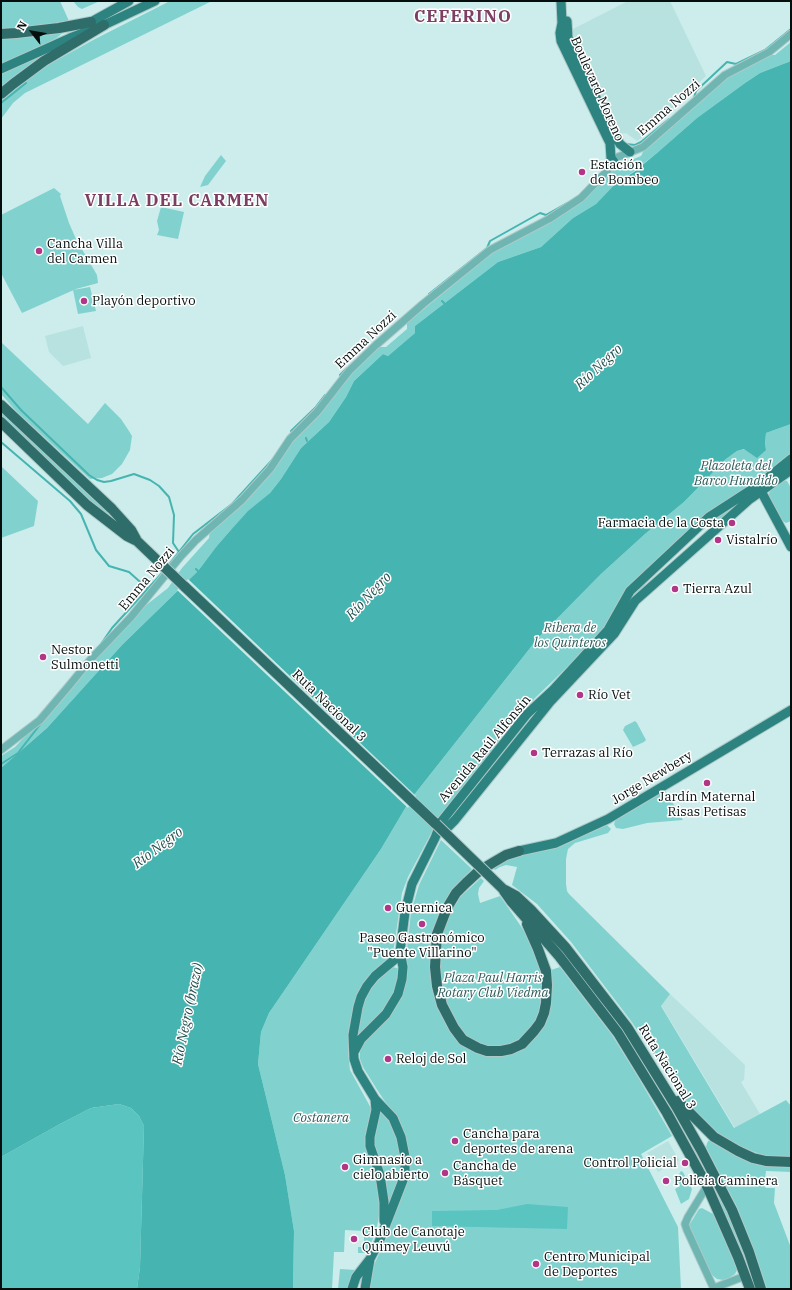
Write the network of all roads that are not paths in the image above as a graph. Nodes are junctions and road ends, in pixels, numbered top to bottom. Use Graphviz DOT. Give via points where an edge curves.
graph roads {
  1 [pos="129,1"];
  2 [pos="155,1"];
  3 [pos="561,1"];
  4 [pos="565,1"];
  5 [pos="91,22"];
  6 [pos="104,25"];
  7 [pos="1,34"];
  8 [pos="791,34"];
  9 [pos="70,38"];
  10 [pos="1,69"];
  11 [pos="1,94"];
  12 [pos="630,152"];
  13 [pos="614,162"];
  14 [pos="2,405"];
  15 [pos="1,422"];
  16 [pos="1,426"];
  17 [pos="15,436"];
  18 [pos="791,459"];
  19 [pos="788,472"];
  20 [pos="760,488"];
  21 [pos="137,541"];
  22 [pos="791,547"];
  23 [pos="791,710"];
  24 [pos="1,750"];
  25 [pos="438,833"];
  26 [pos="519,851"];
  27 [pos="503,889"];
  28 [pos="525,916"];
  29 [pos="400,952"];
  30 [pos="354,1052"];
  31 [pos="662,1084"];
  32 [pos="375,1099"];
  33 [pos="791,1162"];
  34 [pos="707,1186"];
  35 [pos="384,1227"];
  36 [pos="370,1259"];
  37 [pos="745,1276"];
  38 [pos="714,1288"];
  39 [pos="352,1289"];
  40 [pos="365,1289"];
  41 [pos="750,1289"];
  42 [pos="761,1289"];
  1 -- 5 [label="main road"];
  2 -- 6 [label="main road"];
  3 -- 13 [label="main road, Boulevard Moreno" via="561,41 610,143"];
  4 -- 12 [label="main road, Boulevard Moreno" via="568,38 612,132 620,144"];
  5 -- 7 [label="highway"];
  5 -- 9 [label="main road"];
  6 -- 9 [label="main road"];
  6 -- 11 [label="highway" via="44,61"];
  8 -- 12 [label="street, Emma Nozzi" via="769,52 725,75 643,147"];
  9 -- 10 [label="main road"];
  12 -- 13 [label="street, Emma Nozzi" via="618,157"];
  13 -- 24 [label="street, Emma Nozzi" via="581,198 549,219 490,250 423,304 349,371 317,412 290,439 270,469 237,505 181,556 40,720"];
  14 -- 21 [label="highway" via="112,510 131,530"];
  15 -- 17 [label="highway"];
  16 -- 17 [label="highway"];
  17 -- 21 [label="highway" via="87,505"];
  18 -- 19 [label="main road"];
  19 -- 20 [label="main road"];
  20 -- 22 [label="main road"];
  20 -- 25 [label="main road, Avenida Raúl Alfonsín" via="635,601 614,634 547,706 456,820"];
  20 -- 25 [label="main road, Avenida Raúl Alfonsín" via="709,517 630,591 608,630 553,690 527,714 441,822"];
  21 -- 27 [label="highway, Ruta Nacional 3, bridge"];
  23 -- 26 [label="main road, Jorge Newbery" via="608,819 556,843"];
  25 -- 29 [label="main road, Avenida Raúl Alfonsín" via="412,884 405,912"];
  26 -- 28 [label="highway" via="506,855 479,871 456,893 437,934 435,967 442,1005 463,1040 487,1051 501,1051 522,1044 534,1032 544,1013 547,997 546,971"];
  27 -- 28 [label="highway, Ruta Nacional 3"];
  27 -- 31 [label="highway, Ruta Nacional 3" via="516,896 531,910 566,948 627,1027"];
  28 -- 34 [label="highway, Ruta Nacional 3" via="618,1033 667,1113"];
  29 -- 30 [label="main road" via="375,976 361,997 353,1035"];
  29 -- 30 [label="main road, Avenida Raúl Alfonsín" via="403,967 398,994 386,1014 361,1039"];
  30 -- 32 [label="main road" via="358,1071"];
  31 -- 33 [label="highway" via="722,1142 753,1158"];
  31 -- 42 [label="highway, Ruta Nacional 3" via="702,1150 732,1210"];
  32 -- 35 [label="main road" via="376,1110 370,1146 380,1176"];
  32 -- 35 [label="main road" via="393,1118 401,1137 406,1165 405,1175"];
  34 -- 37 [label="highway, Ruta Nacional 3"];
  34 -- 38 [label="street" via="685,1224"];
  35 -- 36 [label="main road"];
  36 -- 39 [label="main road" via="356,1277"];
  36 -- 40 [label="main road"];
  37 -- 38 [label="street"];
  37 -- 41 [label="highway, Ruta Nacional 3"];
}
